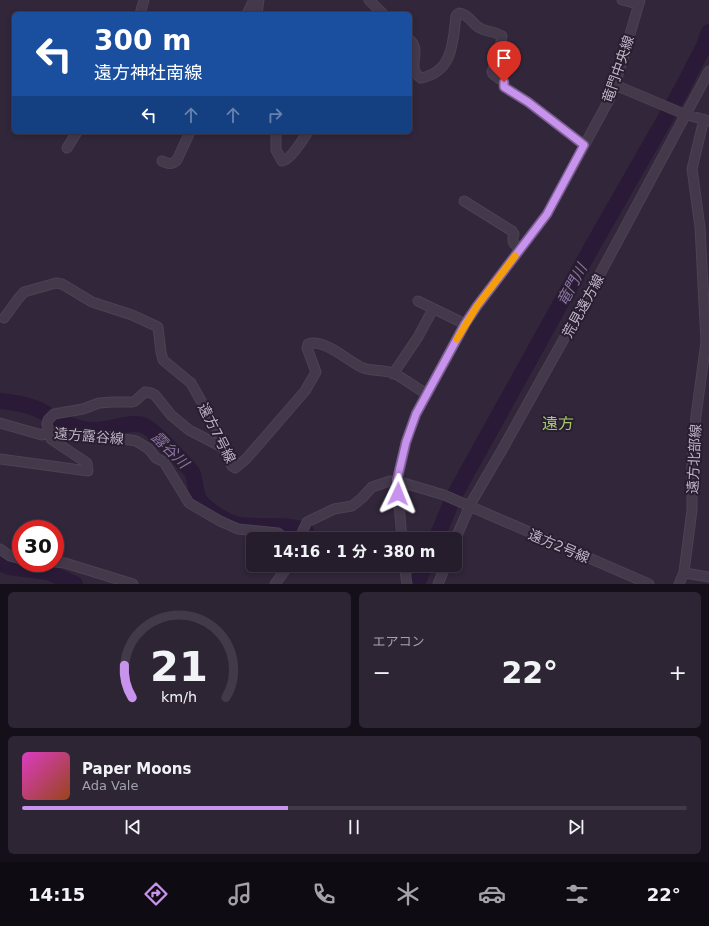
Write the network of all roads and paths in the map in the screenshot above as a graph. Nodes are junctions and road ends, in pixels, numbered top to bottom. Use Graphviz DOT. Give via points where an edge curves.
graph roads {
  1 [pos="144,0"];
  2 [pos="254,0"];
  3 [pos="259,0"];
  4 [pos="369,0"];
  5 [pos="622,0"];
  6 [pos="639,2"];
  7 [pos="141,12"];
  8 [pos="248,12"];
  9 [pos="257,12"];
  10 [pos="381,12"];
  11 [pos="412,42"];
  12 [pos="709,71"];
  13 [pos="615,84"];
  14 [pos="685,114"];
  15 [pos="706,120"];
  16 [pos="76,134"];
  17 [pos="189,134"];
  18 [pos="276,134"];
  19 [pos="307,134"];
  20 [pos="584,145"];
  21 [pos="67,148"];
  22 [pos="162,161"];
  23 [pos="464,201"];
  24 [pos="520,249"];
  25 [pos="418,301"];
  26 [pos="433,309"];
  27 [pos="4,318"];
  28 [pos="465,324"];
  29 [pos="393,374"];
  30 [pos="706,377"];
  31 [pos="427,394"];
  32 [pos="0,423"];
  33 [pos="50,431"];
  34 [pos="225,452"];
  35 [pos="0,459"];
  36 [pos="397,480"];
  37 [pos="469,507"];
  38 [pos="268,532"];
  39 [pos="302,532"];
  40 [pos="401,532"];
  41 [pos="458,532"];
  42 [pos="0,548"];
  43 [pos="12,557"];
  44 [pos="64,563"];
  45 [pos="284,572"];
  46 [pos="405,572"];
  47 [pos="443,572"];
  48 [pos="684,572"];
  49 [pos="709,577"];
  50 [pos="133,584"];
  51 [pos="275,584"];
  52 [pos="406,584"];
  53 [pos="438,584"];
  54 [pos="649,584"];
  55 [pos="679,584"];
  1 -- 7 [label="street"];
  2 -- 8 [label="street"];
  3 -- 9 [label="street"];
  4 -- 10 [label="street"];
  5 -- 6 [label="street"];
  6 -- 13 [label="street, 竜門中央線"];
  11 -- 20 [label="street" via="415,48 413,70 421,78 441,68 448,59 458,13 472,20 480,28 502,36 493,74 504,82 504,87"];
  12 -- 14 [label="street, 荒見遠方線"];
  13 -- 14 [label="street"];
  13 -- 20 [label="street, 竜門中央線"];
  14 -- 15 [label="street"];
  14 -- 37 [label="street, 荒見遠方線" via="600,274"];
  15 -- 30 [label="street, 遠方北部線" via="692,169 700,227"];
  16 -- 21 [label="street"];
  17 -- 22 [label="street" via="174,163"];
  18 -- 19 [label="street" via="276,150 282,161 290,158"];
  20 -- 24 [label="street, 竜門中央線" via="547,214"];
  23 -- 24 [label="street" via="512,231 512,241"];
  24 -- 28 [label="street, 竜門中央線"];
  25 -- 26 [label="street"];
  26 -- 28 [label="street"];
  26 -- 29 [label="street"];
  27 -- 34 [label="street, 遠方7号線" via="24,292 56,283 92,302 132,315 158,327 163,360 191,383 225,444"];
  28 -- 31 [label="street, 竜門中央線"];
  29 -- 31 [label="street, 遠方7号線"];
  29 -- 34 [label="street, 遠方7号線" via="363,368 329,348 308,344 307,348 316,372 304,391 270,432 235,468"];
  30 -- 48 [label="street, 遠方北部線" via="696,416 692,510"];
  31 -- 36 [label="street, 竜門中央線" via="416,414 406,442"];
  32 -- 33 [label="street, 遠方露谷線" via="42,435"];
  33 -- 34 [label="street" via="47,424 54,414 99,403 132,402 146,392 155,395 189,430 222,447"];
  33 -- 35 [label="street" via="51,439 87,464 88,471"];
  33 -- 38 [label="street, 遠方露谷線" via="136,441 164,462 190,503 238,529"];
  36 -- 37 [label="street, 遠方2号線" via="444,495"];
  36 -- 39 [label="street" via="372,487 352,506 334,509 307,522"];
  36 -- 40 [label="street, 竜門中央線"];
  37 -- 41 [label="street, 荒見遠方線"];
  37 -- 54 [label="street, 遠方2号線"];
  42 -- 43 [label="street"];
  44 -- 50 [label="street"];
  45 -- 51 [label="street"];
  46 -- 52 [label="street"];
  47 -- 53 [label="street"];
  48 -- 49 [label="street"];
  48 -- 55 [label="street, 遠方北部線"];
}
